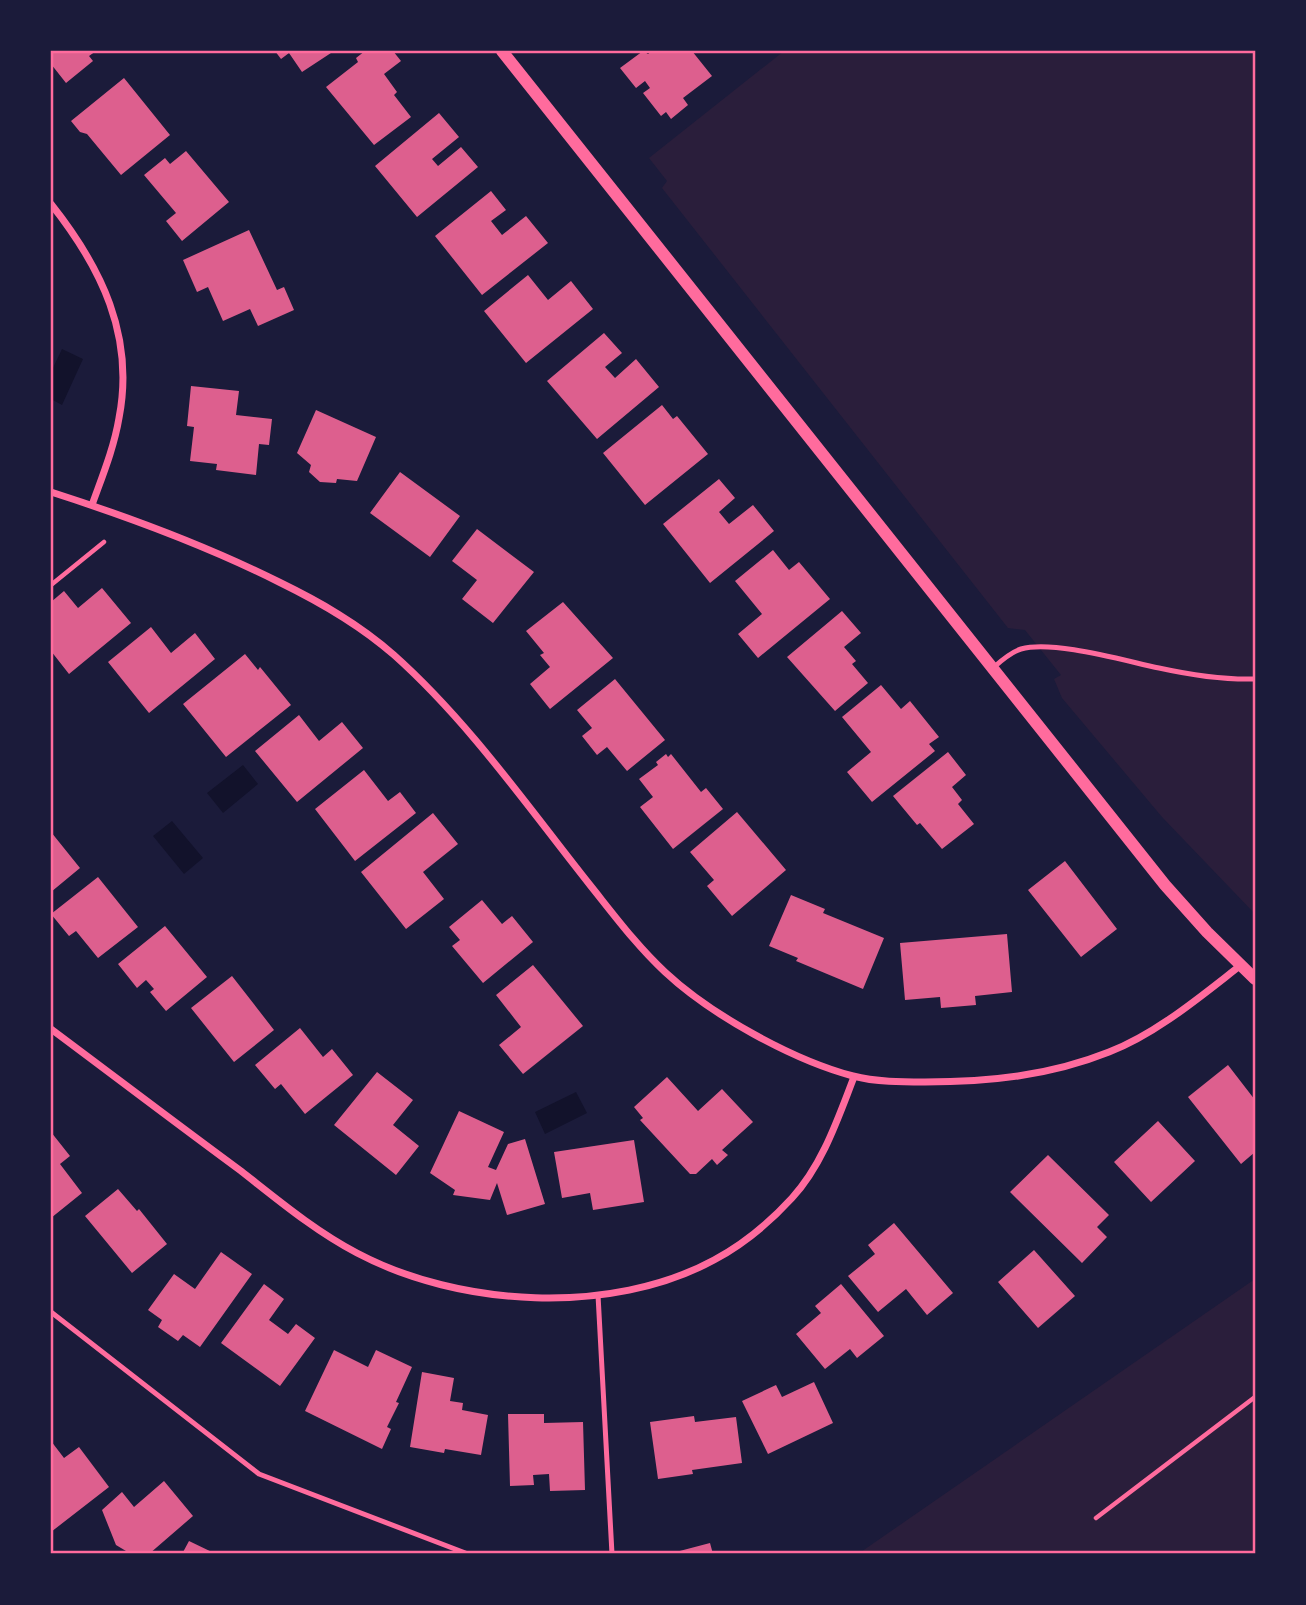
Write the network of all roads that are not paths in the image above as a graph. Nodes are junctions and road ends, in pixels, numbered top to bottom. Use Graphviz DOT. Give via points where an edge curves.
graph roads {
  1 [pos="502,51"];
  2 [pos="51,204"];
  3 [pos="51,492"];
  4 [pos="92,505"];
  5 [pos="993,668"];
  6 [pos="1255,679"];
  7 [pos="1241,965"];
  8 [pos="1255,979"];
  9 [pos="51,1029"];
  10 [pos="854,1076"];
  11 [pos="598,1295"];
  12 [pos="51,1312"];
  13 [pos="468,1554"];
  14 [pos="612,1554"];
  1 -- 5 [label="street"];
  2 -- 4 [label="street" via="103,286 120,337 124,372 120,416"];
  3 -- 4 [label="street"];
  4 -- 10 [label="street" via="207,547 360,627 454,717 666,974 782,1049"];
  5 -- 6 [label="lane" via="1013,652 1065,649 1229,680"];
  5 -- 7 [label="street" via="1165,885"];
  7 -- 8 [label="street"];
  7 -- 10 [label="street" via="1195,1001 1110,1052 1039,1074 930,1082"];
  9 -- 11 [label="street" via="356,1253 454,1288 551,1298"];
  10 -- 11 [label="street" via="811,1173 771,1219 715,1260 688,1272 656,1284"];
  11 -- 14 [label="lane"];
  12 -- 13 [label="lane" via="259,1474"];
}
